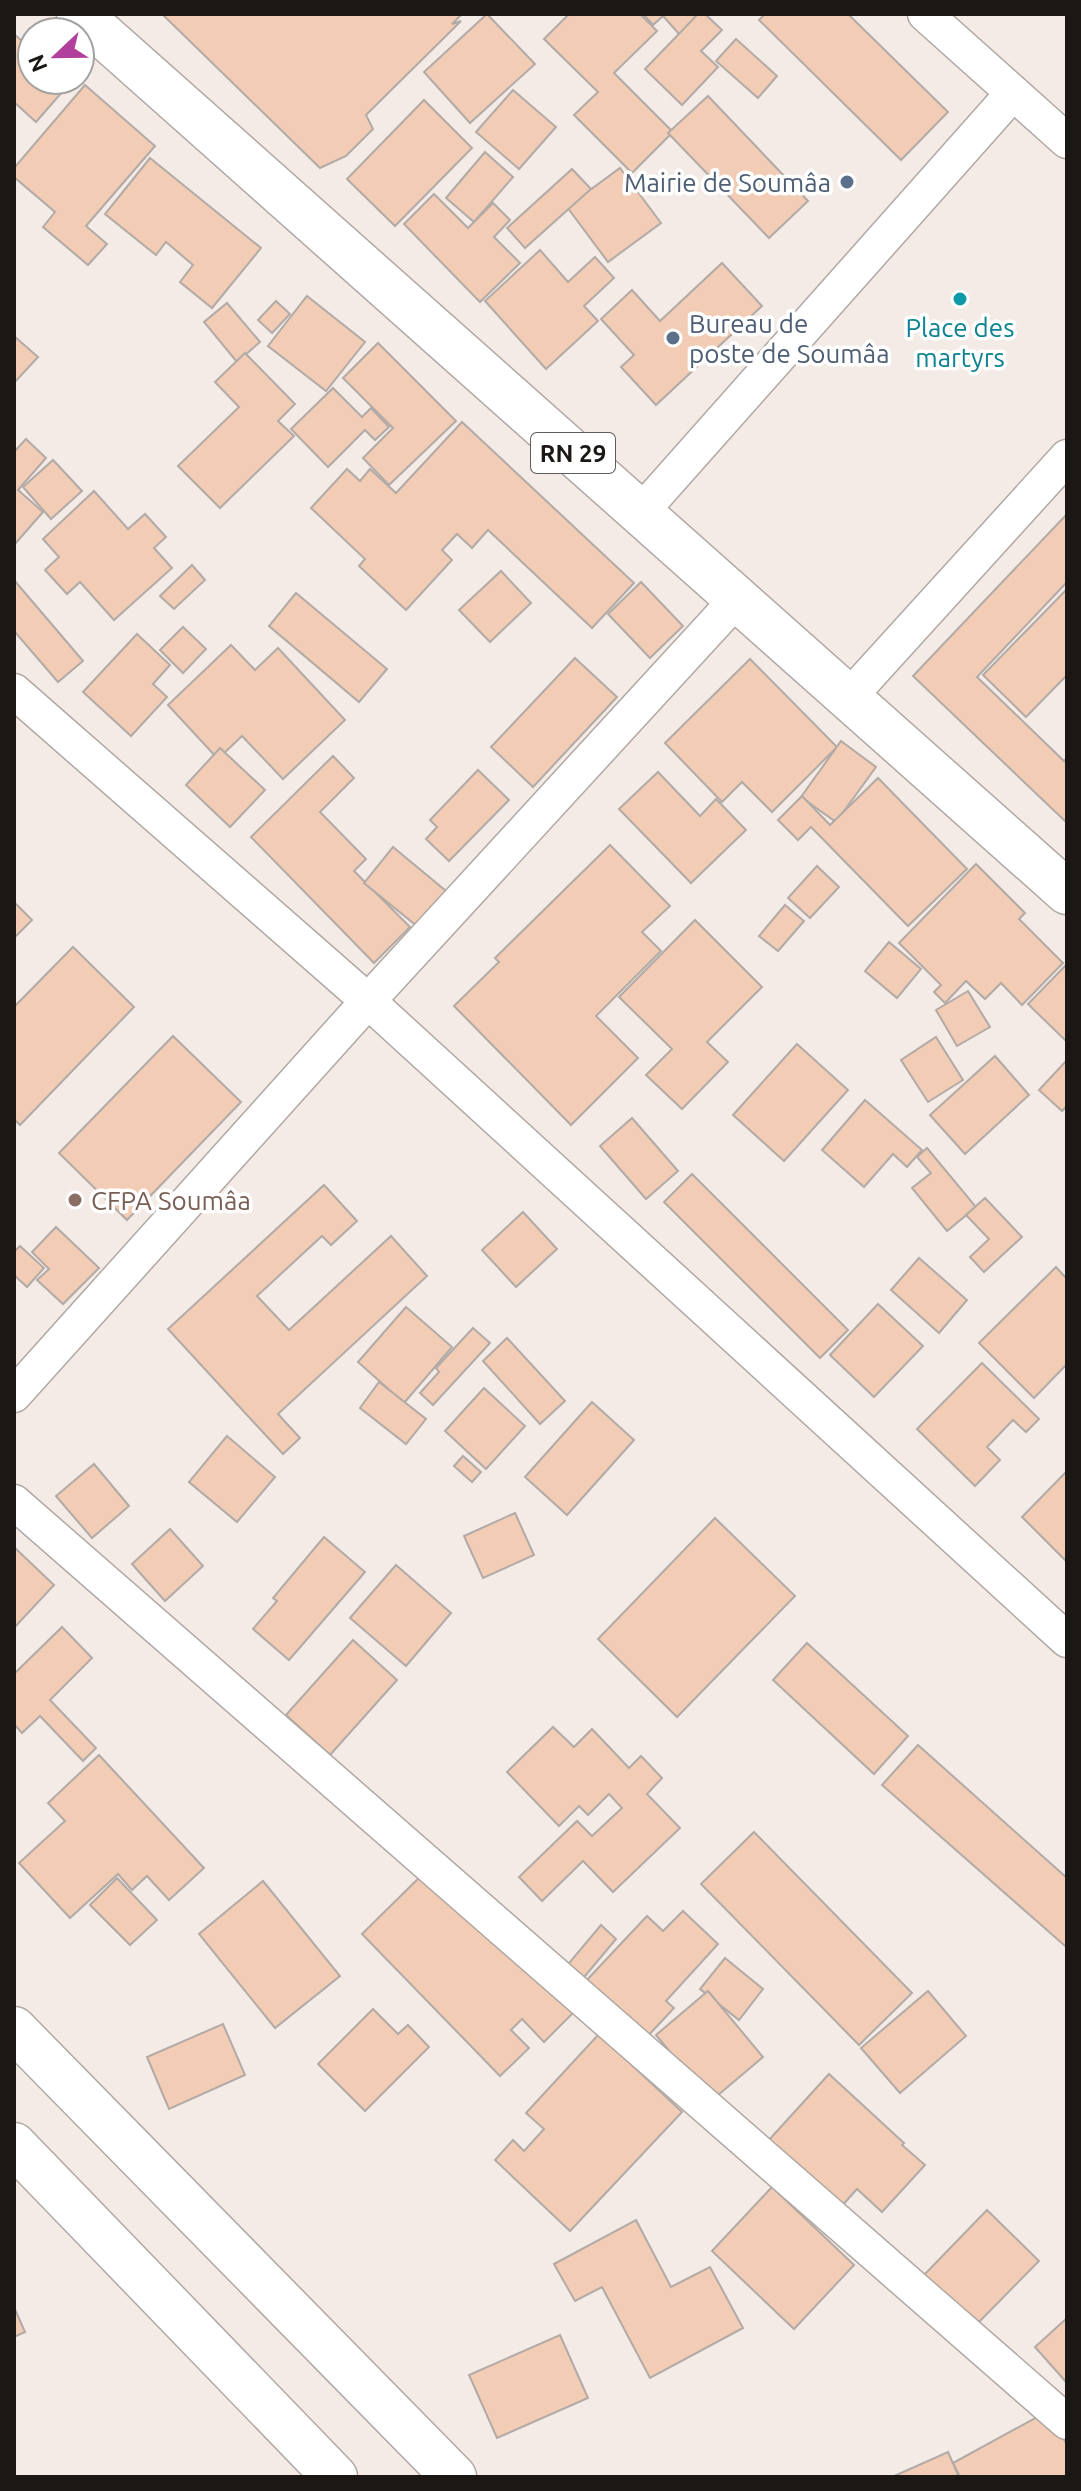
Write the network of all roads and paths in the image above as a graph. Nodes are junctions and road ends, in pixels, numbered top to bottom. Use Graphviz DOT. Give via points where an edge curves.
graph roads {
  1 [pos="79,14"];
  2 [pos="925,14"];
  3 [pos="1013,93"];
  4 [pos="1067,141"];
  5 [pos="1067,457"];
  6 [pos="641,512"];
  7 [pos="738,598"];
  8 [pos="14,691"];
  9 [pos="849,697"];
  10 [pos="1067,892"];
  11 [pos="368,1001"];
  12 [pos="14,1395"];
  13 [pos="14,1502"];
  14 [pos="1067,1640"];
  15 [pos="14,2029"];
  16 [pos="14,2145"];
  17 [pos="1067,2422"];
  18 [pos="335,2477"];
  19 [pos="454,2477"];
  1 -- 6 [label="main road, RN 29"];
  2 -- 3 [label="street"];
  3 -- 4 [label="street"];
  3 -- 6 [label="street"];
  5 -- 9 [label="street"];
  6 -- 7 [label="main road, RN 29"];
  7 -- 9 [label="main road, RN 29"];
  7 -- 11 [label="street"];
  8 -- 11 [label="street"];
  9 -- 10 [label="main road, RN 29"];
  11 -- 12 [label="street"];
  11 -- 14 [label="street"];
  13 -- 17 [label="street"];
  15 -- 19 [label="main road"];
  16 -- 18 [label="main road"];
}
